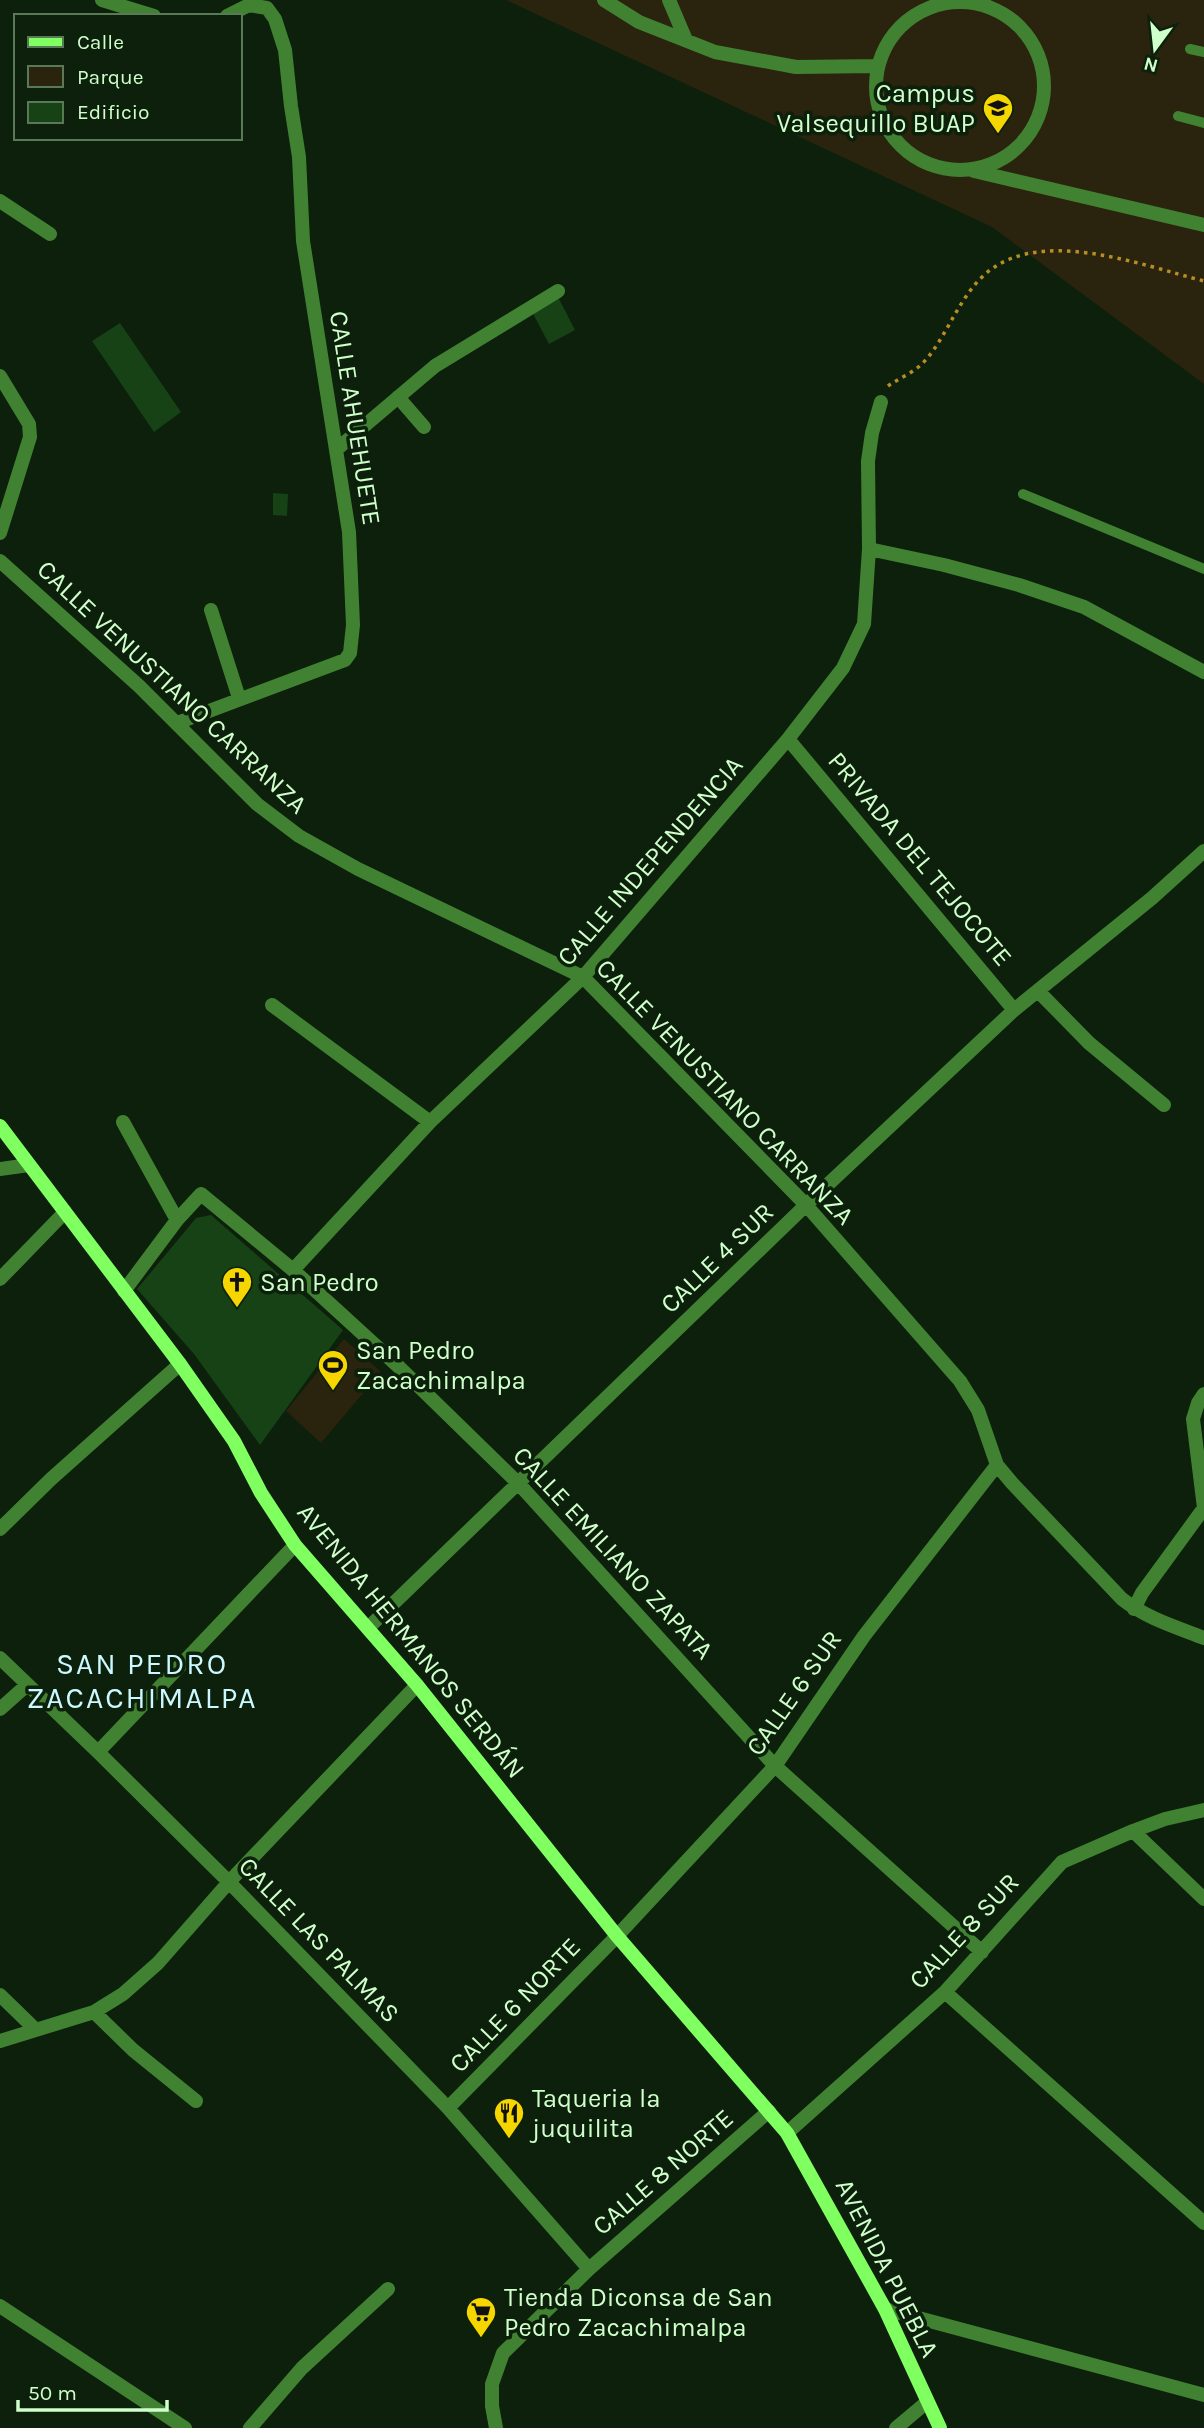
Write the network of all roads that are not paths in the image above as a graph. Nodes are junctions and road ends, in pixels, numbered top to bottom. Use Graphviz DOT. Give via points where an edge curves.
graph roads {
  1 [pos="102,0"];
  2 [pos="604,0"];
  3 [pos="669,0"];
  4 [pos="985,3"];
  5 [pos="148,14"];
  6 [pos="231,14"];
  7 [pos="686,40"];
  8 [pos="1190,49"];
  9 [pos="1204,52"];
  10 [pos="878,66"];
  11 [pos="1178,116"];
  12 [pos="1204,123"];
  13 [pos="970,170"];
  14 [pos="0,201"];
  15 [pos="1204,225"];
  16 [pos="50,234"];
  17 [pos="558,291"];
  18 [pos="0,376"];
  19 [pos="398,397"];
  20 [pos="881,402"];
  21 [pos="424,427"];
  22 [pos="337,449"];
  23 [pos="1023,494"];
  24 [pos="0,533"];
  25 [pos="869,550"];
  26 [pos="0,561"];
  27 [pos="1204,569"];
  28 [pos="211,610"];
  29 [pos="1204,672"];
  30 [pos="240,698"];
  31 [pos="177,723"];
  32 [pos="788,739"];
  33 [pos="1204,851"];
  34 [pos="583,977"];
  35 [pos="1038,991"];
  36 [pos="272,1006"];
  37 [pos="1014,1010"];
  38 [pos="1164,1104"];
  39 [pos="123,1122"];
  40 [pos="430,1122"];
  41 [pos="0,1126"];
  42 [pos="29,1165"];
  43 [pos="0,1169"];
  44 [pos="806,1205"];
  45 [pos="65,1212"];
  46 [pos="177,1220"];
  47 [pos="293,1270"];
  48 [pos="0,1279"];
  49 [pos="124,1291"];
  50 [pos="180,1364"];
  51 [pos="1204,1394"];
  52 [pos="997,1465"];
  53 [pos="519,1484"];
  54 [pos="0,1529"];
  55 [pos="295,1545"];
  56 [pos="1134,1609"];
  57 [pos="368,1628"];
  58 [pos="1204,1637"];
  59 [pos="0,1658"];
  60 [pos="27,1685"];
  61 [pos="416,1685"];
  62 [pos="0,1709"];
  63 [pos="98,1752"];
  64 [pos="775,1766"];
  65 [pos="1204,1810"];
  66 [pos="1133,1831"];
  67 [pos="229,1882"];
  68 [pos="1204,1899"];
  69 [pos="617,1936"];
  70 [pos="982,1952"];
  71 [pos="945,1992"];
  72 [pos="0,1995"];
  73 [pos="94,2012"];
  74 [pos="35,2029"];
  75 [pos="0,2041"];
  76 [pos="196,2101"];
  77 [pos="448,2108"];
  78 [pos="769,2111"];
  79 [pos="788,2133"];
  80 [pos="1204,2223"];
  81 [pos="589,2269"];
  82 [pos="388,2289"];
  83 [pos="0,2306"];
  84 [pos="885,2309"];
  85 [pos="1204,2395"];
  86 [pos="927,2402"];
  87 [pos="185,2428"];
  88 [pos="250,2428"];
  89 [pos="496,2428"];
  90 [pos="896,2428"];
  91 [pos="940,2428"];
  1 -- 5 [label="street"];
  2 -- 7 [label="street" via="639,22"];
  3 -- 7 [label="street"];
  4 -- 10 [label="street" via="930,7 907,20 888,41"];
  4 -- 13 [label="street" via="1009,17 1029,37 1042,62 1045,90 1042,110 1022,144 998,161"];
  6 -- 22 [label="street, CALLE AHUEHUETE" via="249,5 267,8 285,50 299,157 303,241"];
  7 -- 10 [label="street" via="715,52 796,67"];
  8 -- 9 [label="lane"];
  10 -- 13 [label="street" via="876,93 882,120 897,143 930,165"];
  11 -- 12 [label="lane"];
  13 -- 15 [label="street"];
  14 -- 16 [label="street"];
  17 -- 19 [label="street" via="435,366"];
  18 -- 24 [label="street" via="29,424 30,437"];
  19 -- 21 [label="street"];
  19 -- 22 [label="street"];
  20 -- 25 [label="street, CALLE INDEPENDENCIA" via="868,461"];
  22 -- 30 [label="street, CALLE AHUEHUETE" via="349,532 350,653 337,664"];
  23 -- 27 [label="lane"];
  25 -- 29 [label="street" via="944,565 1084,607"];
  25 -- 32 [label="street, CALLE INDEPENDENCIA" via="864,624 855,647"];
  26 -- 31 [label="street, CALLE VENUSTIANO CARRANZA"];
  28 -- 30 [label="street"];
  30 -- 31 [label="street, CALLE AHUEHUETE"];
  31 -- 34 [label="street, CALLE VENUSTIANO CARRANZA" via="257,804 299,836"];
  32 -- 34 [label="street, CALLE INDEPENDENCIA"];
  32 -- 37 [label="street, PRIVADA DEL TEJOCOTE"];
  33 -- 35 [label="street, CALLE 4 SUR"];
  34 -- 40 [label="street, CALLE INDEPENDENCIA"];
  34 -- 44 [label="street, CALLE VENUSTIANO CARRANZA"];
  35 -- 37 [label="street, CALLE 4 SUR"];
  35 -- 38 [label="street" via="1089,1043"];
  36 -- 40 [label="street"];
  37 -- 44 [label="street, CALLE 4 SUR"];
  39 -- 46 [label="street"];
  40 -- 47 [label="street, CALLE INDEPENDENCIA"];
  41 -- 42 [label="street, AVENIDA HERMANOS SERDÁN"];
  42 -- 43 [label="street"];
  42 -- 45 [label="street, AVENIDA HERMANOS SERDÁN"];
  44 -- 52 [label="street, CALLE VENUSTIANO CARRANZA" via="971,1397"];
  44 -- 53 [label="street, CALLE 4 SUR"];
  45 -- 48 [label="street"];
  45 -- 49 [label="street, AVENIDA HERMANOS SERDÁN"];
  46 -- 47 [label="street, CALLE EMILIANO ZAPATA" via="201,1194"];
  46 -- 49 [label="street"];
  47 -- 53 [label="street, CALLE EMILIANO ZAPATA"];
  49 -- 50 [label="street, AVENIDA HERMANOS SERDÁN"];
  50 -- 54 [label="street"];
  50 -- 55 [label="street, AVENIDA HERMANOS SERDÁN" via="234,1441"];
  51 -- 56 [label="street" via="1193,1419 1204,1508"];
  52 -- 56 [label="street, CALLE VENUSTIANO CARRANZA"];
  52 -- 64 [label="street, CALLE 6 SUR" via="864,1636"];
  53 -- 57 [label="street, CALLE 4 SUR"];
  53 -- 64 [label="street, CALLE EMILIANO ZAPATA"];
  55 -- 57 [label="street, AVENIDA HERMANOS SERDÁN"];
  55 -- 63 [label="street"];
  56 -- 58 [label="street, CALLE VENUSTIANO CARRANZA"];
  57 -- 61 [label="street, AVENIDA HERMANOS SERDÁN"];
  59 -- 60 [label="street, CALLE LAS PALMAS"];
  60 -- 62 [label="street"];
  60 -- 63 [label="street, CALLE LAS PALMAS"];
  61 -- 67 [label="street"];
  61 -- 69 [label="street, AVENIDA HERMANOS SERDÁN"];
  63 -- 67 [label="street, CALLE LAS PALMAS"];
  64 -- 69 [label="street, CALLE 6 SUR"];
  64 -- 70 [label="street, CALLE EMILIANO ZAPATA"];
  65 -- 66 [label="street, CALLE 8 SUR"];
  66 -- 68 [label="street"];
  66 -- 70 [label="street, CALLE 8 SUR" via="1062,1863"];
  67 -- 73 [label="street" via="158,1963"];
  67 -- 77 [label="street, CALLE LAS PALMAS"];
  69 -- 77 [label="street, CALLE 6 NORTE"];
  69 -- 78 [label="street, AVENIDA HERMANOS SERDÁN"];
  70 -- 71 [label="street, CALLE 8 SUR"];
  71 -- 79 [label="street, CALLE 8 SUR"];
  71 -- 80 [label="street"];
  72 -- 74 [label="street"];
  73 -- 74 [label="street"];
  73 -- 76 [label="street"];
  74 -- 75 [label="street"];
  77 -- 81 [label="street, CALLE LAS PALMAS"];
  78 -- 79 [label="street, AVENIDA HERMANOS SERDÁN"];
  78 -- 81 [label="street, CALLE 8 NORTE"];
  79 -- 84 [label="street, AVENIDA PUEBLA"];
  81 -- 89 [label="street, CALLE 8 NORTE" via="503,2353 492,2384"];
  82 -- 88 [label="street" via="302,2368"];
  83 -- 87 [label="street"];
  84 -- 85 [label="street"];
  84 -- 86 [label="street, AVENIDA PUEBLA"];
  86 -- 90 [label="street"];
  86 -- 91 [label="street, AVENIDA PUEBLA"];
}
